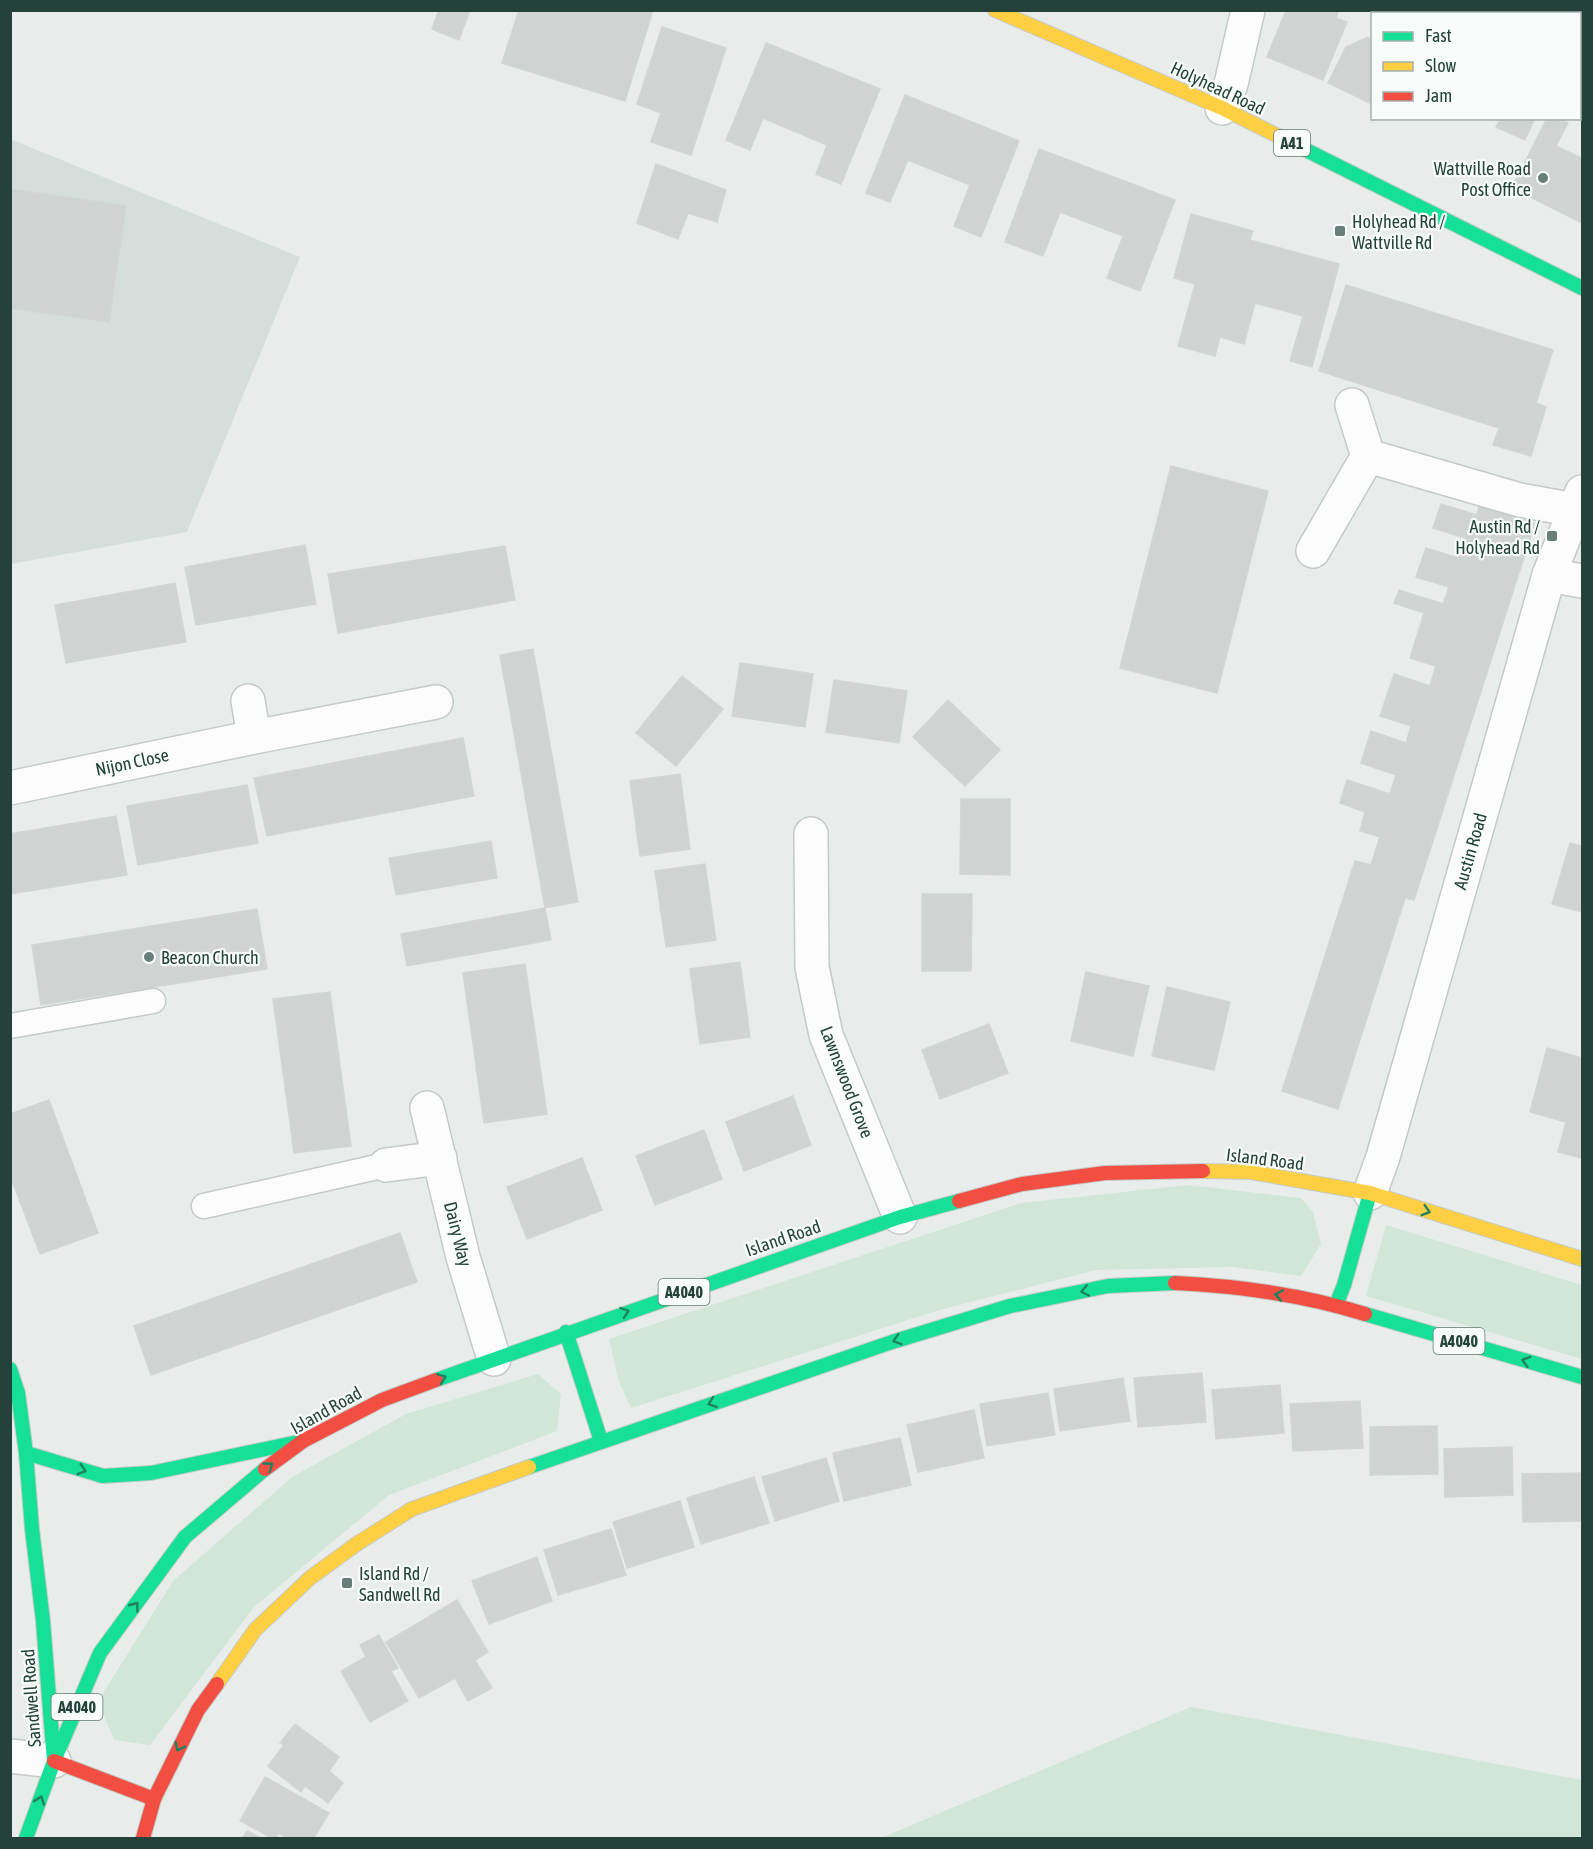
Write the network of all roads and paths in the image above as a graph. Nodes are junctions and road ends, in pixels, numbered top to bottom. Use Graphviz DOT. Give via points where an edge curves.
graph roads {
  1 [pos="995,10"];
  2 [pos="1248,10"];
  3 [pos="1222,108"];
  4 [pos="1582,288"];
  5 [pos="1352,405"];
  6 [pos="1368,456"];
  7 [pos="1579,501"];
  8 [pos="1313,550"];
  9 [pos="1549,575"];
  10 [pos="1582,581"];
  11 [pos="248,701"];
  12 [pos="436,702"];
  13 [pos="254,736"];
  14 [pos="10,788"];
  15 [pos="811,834"];
  16 [pos="153,1001"];
  17 [pos="10,1026"];
  18 [pos="427,1108"];
  19 [pos="440,1158"];
  20 [pos="386,1165"];
  21 [pos="1370,1193"];
  22 [pos="204,1206"];
  23 [pos="900,1217"];
  24 [pos="1582,1259"];
  25 [pos="1336,1305"];
  26 [pos="566,1332"];
  27 [pos="494,1359"];
  28 [pos="10,1369"];
  29 [pos="1582,1377"];
  30 [pos="303,1441"];
  31 [pos="601,1441"];
  32 [pos="26,1453"];
  33 [pos="100,1653"];
  34 [pos="10,1756"];
  35 [pos="54,1761"];
  36 [pos="154,1799"];
  37 [pos="27,1839"];
  38 [pos="143,1839"];
  1 -- 3 [label="main road, Holyhead Road / A41"];
  2 -- 3 [label="street"];
  3 -- 4 [label="main road, Holyhead Road / A41"];
  5 -- 6 [label="street"];
  6 -- 7 [label="street, Austin Road" via="1520,500"];
  6 -- 8 [label="street"];
  7 -- 9 [label="street, Austin Road"];
  9 -- 10 [label="street"];
  9 -- 21 [label="street, Austin Road"];
  11 -- 13 [label="street"];
  12 -- 13 [label="street, Nijon Close"];
  13 -- 14 [label="street, Nijon Close"];
  15 -- 23 [label="street, Lawnswood Grove" via="812,967 826,1035"];
  16 -- 17 [label="lane"];
  18 -- 19 [label="street, Dairy Way"];
  19 -- 20 [label="street"];
  19 -- 27 [label="street, Dairy Way" via="463,1257"];
  20 -- 22 [label="lane"];
  21 -- 23 [label="main road, Island Road / A4040" via="1251,1172 1105,1173 1022,1184"];
  21 -- 24 [label="main road, Island Road / A4040, one-way"];
  21 -- 25 [label="main road"];
  26 -- 23 [label="main road, Island Road / A4040, one-way"];
  29 -- 25 [label="main road, A4040, one-way"];
  25 -- 31 [label="main road, A4040, one-way" via="1229,1286 1108,1286 1011,1306 903,1338"];
  26 -- 27 [label="main road, Island Road / A4040"];
  26 -- 31 [label="main road"];
  30 -- 27 [label="main road, Island Road / A4040, one-way" via="382,1401"];
  28 -- 32 [label="main road, Sandwell Road" via="18,1393"];
  32 -- 30 [label="main road, one-way" via="103,1476 151,1473"];
  33 -- 30 [label="main road, Island Road / A4040, one-way" via="186,1537 249,1481"];
  31 -- 36 [label="main road, A4040, one-way" via="412,1509 310,1578 255,1630 198,1710"];
  32 -- 35 [label="main road, Sandwell Road"];
  33 -- 35 [label="main road, Sandwell Road / A4040"];
  34 -- 35 [label="street"];
  35 -- 36 [label="main road"];
  37 -- 35 [label="main road, Sandwell Road / A4040, one-way"];
  36 -- 38 [label="main road, A4040"];
}
